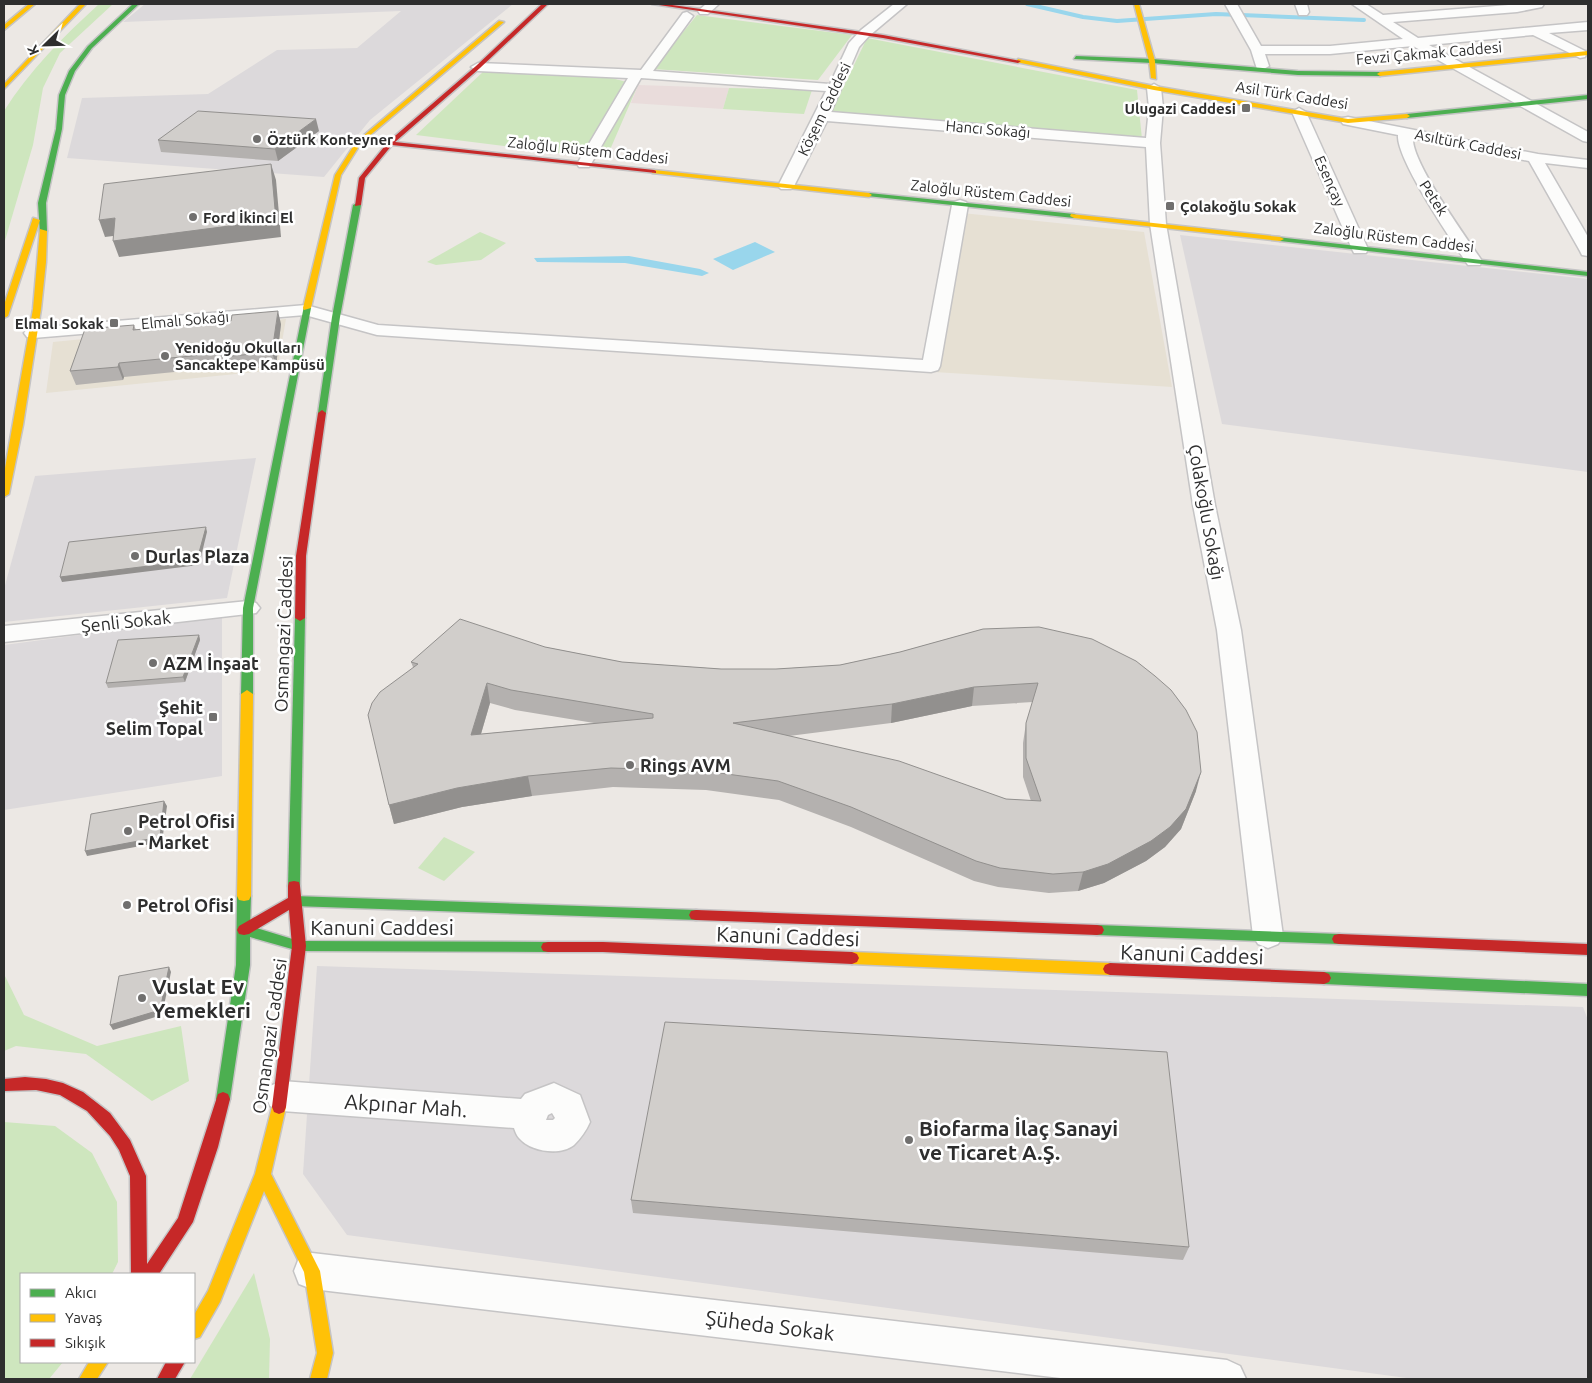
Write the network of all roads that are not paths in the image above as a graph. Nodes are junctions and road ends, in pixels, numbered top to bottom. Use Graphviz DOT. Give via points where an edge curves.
graph roads {
  1 [pos="32,4"];
  2 [pos="83,4"];
  3 [pos="136,4"];
  4 [pos="545,4"];
  5 [pos="655,4"];
  6 [pos="901,4"];
  7 [pos="1136,4"];
  8 [pos="1358,4"];
  9 [pos="1433,4"];
  10 [pos="1531,4"];
  11 [pos="708,7"];
  12 [pos="1234,11"];
  13 [pos="1445,13"];
  14 [pos="508,16"];
  15 [pos="686,16"];
  16 [pos="1380,19"];
  17 [pos="1588,26"];
  18 [pos="4,28"];
  19 [pos="1535,31"];
  20 [pos="865,33"];
  21 [pos="1417,43"];
  22 [pos="1257,50"];
  23 [pos="1036,52"];
  24 [pos="1584,54"];
  25 [pos="1062,56"];
  26 [pos="1151,57"];
  27 [pos="1079,58"];
  28 [pos="1461,66"];
  29 [pos="478,67"];
  30 [pos="1053,67"];
  31 [pos="1263,70"];
  32 [pos="640,75"];
  33 [pos="4,87"];
  34 [pos="834,88"];
  35 [pos="1154,88"];
  36 [pos="1588,97"];
  37 [pos="1526,104"];
  38 [pos="1299,112"];
  39 [pos="822,116"];
  40 [pos="1348,121"];
  41 [pos="1406,132"];
  42 [pos="1588,138"];
  43 [pos="390,143"];
  44 [pos="1153,143"];
  45 [pos="1534,157"];
  46 [pos="584,164"];
  47 [pos="1588,164"];
  48 [pos="786,186"];
  49 [pos="42,203"];
  50 [pos="960,205"];
  51 [pos="1158,224"];
  52 [pos="1360,249"];
  53 [pos="1588,251"];
  54 [pos="1474,261"];
  55 [pos="1588,274"];
  56 [pos="306,310"];
  57 [pos="4,316"];
  58 [pos="341,324"];
  59 [pos="33,333"];
  60 [pos="336,411"];
  61 [pos="322,424"];
  62 [pos="4,494"];
  63 [pos="248,608"];
  64 [pos="4,634"];
  65 [pos="294,901"];
  66 [pos="244,930"];
  67 [pos="1270,944"];
  68 [pos="299,946"];
  69 [pos="1588,950"];
  70 [pos="1588,990"];
  71 [pos="4,1085"];
  72 [pos="282,1096"];
  73 [pos="529,1114"];
  74 [pos="263,1174"];
  75 [pos="312,1271"];
  76 [pos="139,1273"];
  77 [pos="151,1273"];
  78 [pos="195,1329"];
  79 [pos="98,1363"];
  80 [pos="175,1363"];
  81 [pos="87,1379"];
  82 [pos="165,1379"];
  83 [pos="319,1379"];
  84 [pos="1227,1379"];
  1 -- 18 [label="main road"];
  2 -- 33 [label="main road"];
  3 -- 49 [label="main road" via="90,47 66,83"];
  4 -- 29 [label="main road, Osmangazi Caddesi"];
  5 -- 11 [label="main road, Asil Türk Caddesi"];
  6 -- 20 [label="street, Köşem Caddesi"];
  7 -- 26 [label="main road"];
  8 -- 16 [label="street"];
  9 -- 13 [label="street"];
  10 -- 13 [label="street"];
  11 -- 20 [label="main road, Asil Türk Caddesi"];
  12 -- 22 [label="street"];
  13 -- 16 [label="street"];
  14 -- 56 [label="main road, Osmangazi Caddesi" via="359,142 338,175"];
  15 -- 32 [label="street"];
  16 -- 21 [label="street"];
  17 -- 19 [label="street"];
  19 -- 21 [label="street"];
  19 -- 24 [label="street"];
  20 -- 23 [label="main road, Asil Türk Caddesi"];
  20 -- 30 [label="main road, Asil Türk Caddesi"];
  20 -- 34 [label="street, Köşem Caddesi" via="854,46"];
  21 -- 22 [label="street" via="1330,50"];
  21 -- 28 [label="street"];
  22 -- 31 [label="street"];
  24 -- 28 [label="main road, Fevzi Çakmak Caddesi"];
  25 -- 27 [label="main road"];
  26 -- 27 [label="main road" via="1132,61"];
  26 -- 31 [label="main road, Fevzi Çakmak Caddesi"];
  26 -- 35 [label="main road"];
  27 -- 30 [label="main road" via="1062,60"];
  28 -- 31 [label="main road, Fevzi Çakmak Caddesi" via="1366,75"];
  28 -- 37 [label="street"];
  29 -- 32 [label="street"];
  29 -- 43 [label="main road, Osmangazi Caddesi"];
  30 -- 35 [label="main road, Asil Türk Caddesi"];
  32 -- 34 [label="street"];
  32 -- 46 [label="street"];
  34 -- 39 [label="street, Köşem Caddesi"];
  35 -- 38 [label="main road, Asil Türk Caddesi"];
  35 -- 44 [label="street, Çolakoğlu Sokağı"];
  36 -- 37 [label="main road, Asil Türk Caddesi"];
  37 -- 40 [label="main road, Asil Türk Caddesi"];
  37 -- 42 [label="street"];
  38 -- 40 [label="main road, Asil Türk Caddesi"];
  38 -- 52 [label="street, Esençay"];
  39 -- 44 [label="street, Hancı Sokağı"];
  39 -- 48 [label="street, Köşem Caddesi"];
  40 -- 41 [label="street, Asıltürk Caddesi"];
  41 -- 45 [label="street, Asıltürk Caddesi"];
  41 -- 54 [label="street, Petek" via="1405,143 1415,168"];
  43 -- 46 [label="main road, Zaloğlu Rüstem Caddesi"];
  43 -- 58 [label="main road, Osmangazi Caddesi" via="362,178"];
  44 -- 51 [label="street, Çolakoğlu Sokağı"];
  45 -- 47 [label="street, Asıltürk Caddesi"];
  45 -- 53 [label="street"];
  46 -- 48 [label="main road, Zaloğlu Rüstem Caddesi"];
  48 -- 50 [label="main road, Zaloğlu Rüstem Caddesi"];
  49 -- 57 [label="main road"];
  49 -- 59 [label="main road" via="44,252"];
  50 -- 51 [label="main road, Zaloğlu Rüstem Caddesi"];
  50 -- 58 [label="street, Elmalı Sokağı" via="931,366 377,330"];
  51 -- 52 [label="main road, Zaloğlu Rüstem Caddesi"];
  51 -- 67 [label="street, Çolakoğlu Sokağı" via="1204,505 1229,630"];
  52 -- 54 [label="main road, Zaloğlu Rüstem Caddesi"];
  54 -- 55 [label="main road, Zaloğlu Rüstem Caddesi"];
  56 -- 58 [label="street, Elmalı Sokağı"];
  56 -- 59 [label="street, Elmalı Sokağı"];
  56 -- 63 [label="main road, Osmangazi Caddesi"];
  58 -- 61 [label="main road, Osmangazi Caddesi"];
  59 -- 62 [label="main road" via="14,454"];
  60 -- 61 [label="main road"];
  61 -- 65 [label="main road, Osmangazi Caddesi" via="301,556"];
  63 -- 64 [label="street, Şenli Sokak"];
  63 -- 66 [label="main road, Osmangazi Caddesi"];
  65 -- 66 [label="main road"];
  65 -- 67 [label="main road, Kanuni Caddesi"];
  65 -- 68 [label="main road, Osmangazi Caddesi"];
  66 -- 68 [label="main road, Kanuni Caddesi"];
  66 -- 77 [label="main road, Osmangazi Caddesi" via="243,965 224,1096 184,1222"];
  67 -- 69 [label="main road, Kanuni Caddesi"];
  68 -- 70 [label="main road, Kanuni Caddesi" via="603,947 1274,972"];
  68 -- 72 [label="main road, Osmangazi Caddesi"];
  71 -- 76 [label="main road" via="33,1083 61,1088 94,1108 119,1136 135,1163 138,1176"];
  72 -- 73 [label="street, Akpınar Mah."];
  72 -- 74 [label="main road, Osmangazi Caddesi"];
  74 -- 75 [label="main road"];
  74 -- 78 [label="main road, Osmangazi Caddesi" via="214,1296"];
  75 -- 83 [label="main road" via="325,1353"];
  75 -- 84 [label="street, Şüheda Sokak"];
  79 -- 81 [label="main road"];
  80 -- 82 [label="main road"];
}
